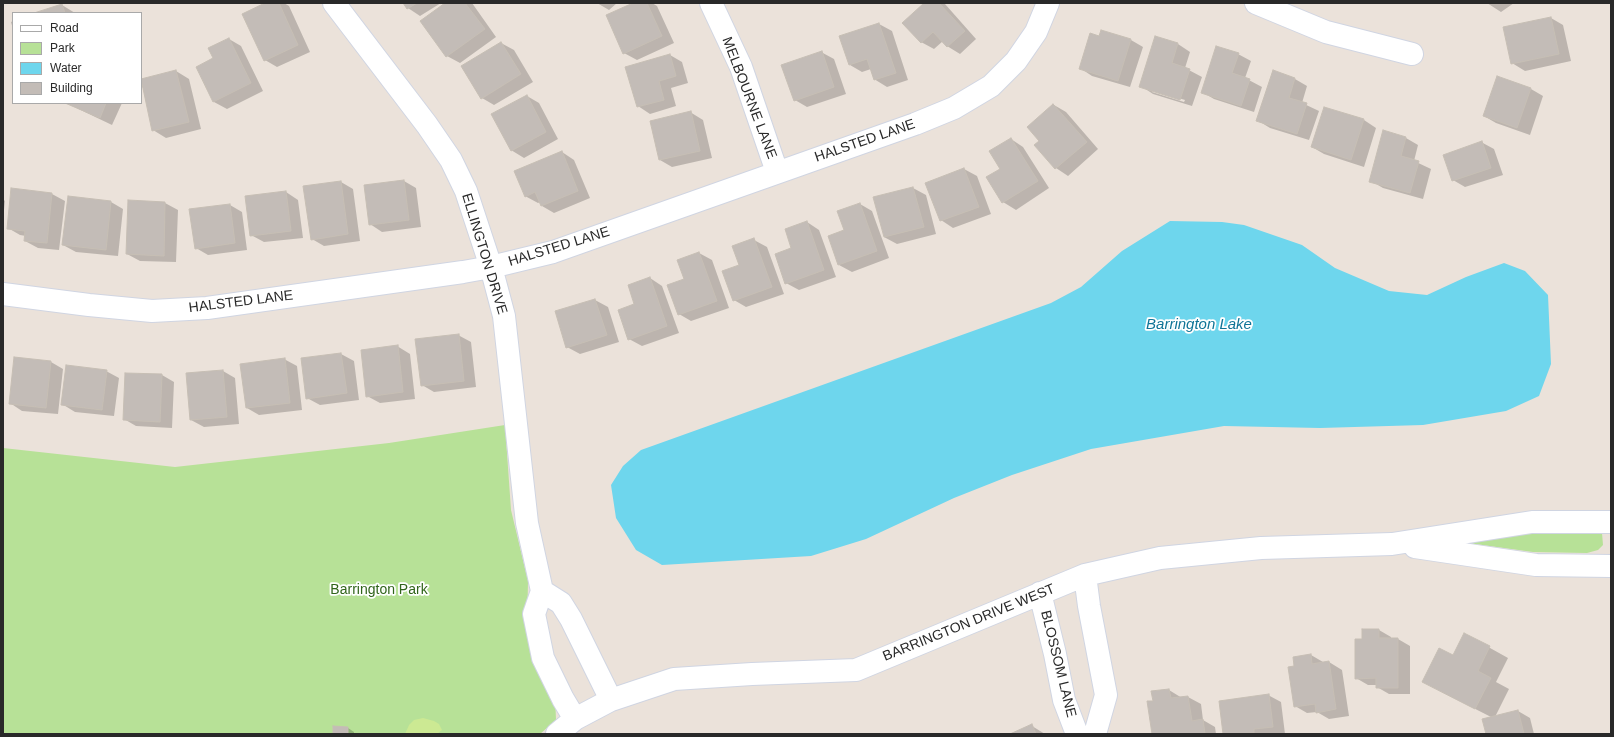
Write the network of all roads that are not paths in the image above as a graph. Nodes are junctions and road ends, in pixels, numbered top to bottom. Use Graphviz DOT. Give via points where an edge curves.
graph roads {
  1 [pos="334,3"];
  2 [pos="711,3"];
  3 [pos="1048,3"];
  4 [pos="1256,3"];
  5 [pos="1412,54"];
  6 [pos="777,172"];
  7 [pos="491,267"];
  8 [pos="3,294"];
  9 [pos="1611,522"];
  10 [pos="1392,544"];
  11 [pos="1611,566"];
  12 [pos="1085,575"];
  13 [pos="542,591"];
  14 [pos="1040,594"];
  15 [pos="611,700"];
  16 [pos="576,719"];
  17 [pos="557,734"];
  18 [pos="1077,734"];
  19 [pos="1095,734"];
  1 -- 7 [label="street, ELLINGTON DRIVE" via="451,160 466,191"];
  2 -- 6 [label="street, MELBOURNE LANE" via="741,67"];
  3 -- 6 [label="street, HALSTED LANE" via="1036,32 1016,61 991,86 954,108 915,124"];
  4 -- 5 [label="street" via="1326,32"];
  6 -- 7 [label="street, HALSTED LANE" via="552,252"];
  7 -- 8 [label="street, HALSTED LANE" via="207,308 152,311"];
  7 -- 13 [label="street, ELLINGTON DRIVE" via="504,316 527,523"];
  9 -- 10 [label="street, BARRINGTON DRIVE WEST" via="1532,522"];
  10 -- 11 [label="street, BARRINGTON DRIVE WEST" via="1536,565"];
  10 -- 12 [label="street, BARRINGTON DRIVE WEST" via="1261,548 1168,557"];
  12 -- 14 [label="street, BARRINGTON DRIVE WEST"];
  12 -- 19 [label="street, BLOSSOM LANE" via="1106,695"];
  13 -- 15 [label="street" via="561,603"];
  13 -- 16 [label="street" via="534,614 543,658"];
  14 -- 15 [label="street, BARRINGTON DRIVE WEST" via="856,670 674,679"];
  14 -- 18 [label="street, BLOSSOM LANE" via="1064,700"];
  15 -- 16 [label="street, BARRINGTON DRIVE WEST"];
  16 -- 17 [label="street, BARRINGTON DRIVE WEST"];
}
